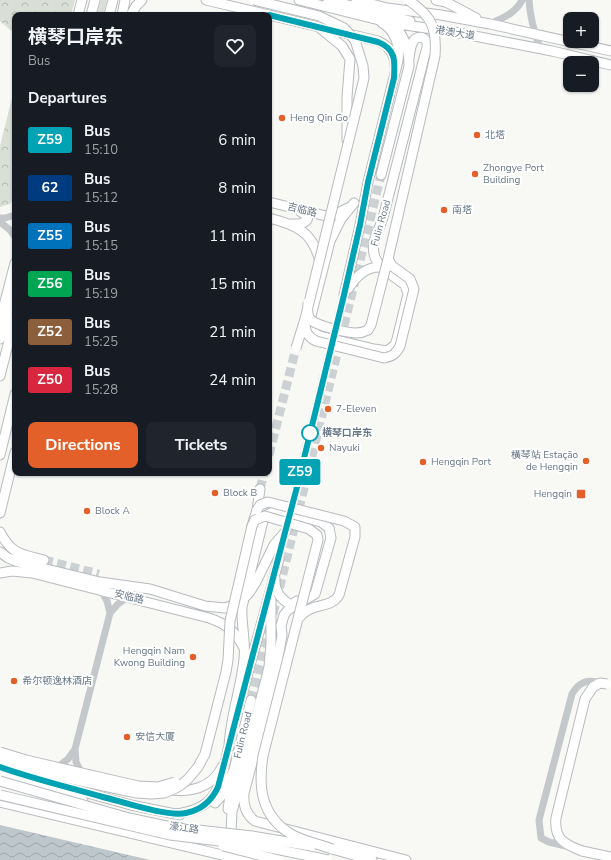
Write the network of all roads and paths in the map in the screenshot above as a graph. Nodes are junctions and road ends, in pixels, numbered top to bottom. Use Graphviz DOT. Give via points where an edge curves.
graph roads {
  1 [pos="82,0"];
  2 [pos="94,0"];
  3 [pos="112,0"];
  4 [pos="125,0"];
  5 [pos="142,0"];
  6 [pos="206,0"];
  7 [pos="254,0"];
  8 [pos="299,0"];
  9 [pos="328,0"];
  10 [pos="356,0"];
  11 [pos="379,0"];
  12 [pos="408,0"];
  13 [pos="436,0"];
  14 [pos="522,0"];
  15 [pos="529,0"];
  16 [pos="79,12"];
  17 [pos="92,12"];
  18 [pos="110,12"];
  19 [pos="123,12"];
  20 [pos="133,12"];
  21 [pos="256,12"];
  22 [pos="272,16"];
  23 [pos="451,16"];
  24 [pos="372,19"];
  25 [pos="391,23"];
  26 [pos="488,24"];
  27 [pos="318,27"];
  28 [pos="454,32"];
  29 [pos="534,33"];
  30 [pos="540,48"];
  31 [pos="611,51"];
  32 [pos="409,58"];
  33 [pos="611,65"];
  34 [pos="394,78"];
  35 [pos="347,146"];
  36 [pos="381,175"];
  37 [pos="368,182"];
  38 [pos="272,203"];
  39 [pos="354,203"];
  40 [pos="296,209"];
  41 [pos="12,216"];
  42 [pos="0,218"];
  43 [pos="272,219"];
  44 [pos="0,222"];
  45 [pos="288,223"];
  46 [pos="12,232"];
  47 [pos="388,259"];
  48 [pos="382,267"];
  49 [pos="322,273"];
  50 [pos="12,274"];
  51 [pos="12,299"];
  52 [pos="308,302"];
  53 [pos="305,319"];
  54 [pos="0,321"];
  55 [pos="12,329"];
  56 [pos="0,339"];
  57 [pos="296,348"];
  58 [pos="0,376"];
  59 [pos="12,406"];
  60 [pos="0,455"];
  61 [pos="12,464"];
  62 [pos="260,489"];
  63 [pos="257,510"];
  64 [pos="0,513"];
  65 [pos="252,526"];
  66 [pos="286,531"];
  67 [pos="0,532"];
  68 [pos="0,552"];
  69 [pos="44,560"];
  70 [pos="0,573"];
  71 [pos="101,590"];
  72 [pos="270,590"];
  73 [pos="315,594"];
  74 [pos="128,597"];
  75 [pos="110,613"];
  76 [pos="297,621"];
  77 [pos="244,650"];
  78 [pos="600,683"];
  79 [pos="611,685"];
  80 [pos="251,700"];
  81 [pos="0,748"];
  82 [pos="75,749"];
  83 [pos="228,750"];
  84 [pos="0,752"];
  85 [pos="0,759"];
  86 [pos="59,766"];
  87 [pos="0,767"];
  88 [pos="198,767"];
  89 [pos="80,770"];
  90 [pos="234,770"];
  91 [pos="0,774"];
  92 [pos="0,781"];
  93 [pos="0,795"];
  94 [pos="0,802"];
  95 [pos="106,811"];
  96 [pos="175,814"];
  97 [pos="231,833"];
  98 [pos="170,835"];
  99 [pos="572,847"];
  100 [pos="332,849"];
  101 [pos="611,857"];
  102 [pos="243,860"];
  103 [pos="254,860"];
  104 [pos="279,860"];
  105 [pos="328,860"];
  106 [pos="372,860"];
  107 [pos="406,860"];
  1 -- 16 [label="main road"];
  2 -- 17 [label="main road"];
  3 -- 18 [label="main road"];
  4 -- 19 [label="main road"];
  5 -- 20 [label="main road"];
  6 -- 21 [label="main road"];
  7 -- 35 [label="main road, bridge" via="331,21 344,28 355,40 364,78"];
  8 -- 24 [label="main road, 港澳大道"];
  9 -- 28 [label="main road"];
  10 -- 23 [label="main road, 港澳大道" via="387,8"];
  11 -- 23 [label="main road"];
  12 -- 47 [label="main road, bridge" via="424,13 435,30 435,56"];
  13 -- 26 [label="main road" via="446,2"];
  14 -- 26 [label="street" via="514,11"];
  15 -- 29 [label="street"];
  22 -- 27 [label="main road"];
  23 -- 26 [label="main road, 港澳大道"];
  24 -- 25 [label="main road, 港澳大道"];
  24 -- 34 [label="main road, Fulin Road" via="388,27 399,44"];
  25 -- 28 [label="main road, 港澳大道"];
  25 -- 32 [label="main road, Fulin Road" via="405,40"];
  26 -- 29 [label="main road, 港澳大道"];
  27 -- 34 [label="main road" via="385,44 394,58"];
  27 -- 35 [label="main road" via="342,46 350,59"];
  28 -- 30 [label="main road, 港澳大道"];
  29 -- 30 [label="street"];
  29 -- 31 [label="main road, 港澳大道"];
  30 -- 33 [label="main road, 港澳大道"];
  32 -- 36 [label="main road, Fulin Road"];
  32 -- 48 [label="main road, Fulin Road" via="415,39 418,37 426,40 424,58 384,214 374,242 373,255"];
  34 -- 37 [label="main road, Fulin Road"];
  35 -- 52 [label="main road, bridge"];
  37 -- 39 [label="main road, 吉临路"];
  37 -- 48 [label="main road, Fulin Road" via="344,295 358,275 369,268"];
  38 -- 40 [label="main road, 吉临路"];
  39 -- 40 [label="main road, 吉临路" via="344,211 326,216"];
  39 -- 49 [label="main road, Fulin Road" via="335,229"];
  40 -- 45 [label="main road" via="305,213 308,220 299,224"];
  41 -- 42 [label="street"];
  43 -- 45 [label="main road, 吉临路"];
  44 -- 46 [label="street"];
  45 -- 49 [label="main road, 吉临路" via="310,238 318,251"];
  47 -- 52 [label="main road, bridge" via="368,330 351,333 318,324 312,321 307,313"];
  47 -- 53 [label="main road, bridge" via="392,266 410,279 414,289 396,354 384,358 316,341 306,333"];
  48 -- 49 [label="main road, Fulin Road" via="405,285 408,294 395,345 387,351 320,336 310,329 309,324"];
  50 -- 54 [label="main road"];
  51 -- 56 [label="main road"];
  52 -- 53 [label="main road, bridge"];
  53 -- 57 [label="main road, bridge"];
  55 -- 58 [label="main road"];
  59 -- 60 [label="main road"];
  61 -- 64 [label="main road"];
  62 -- 63 [label="main road"];
  63 -- 65 [label="main road, bridge"];
  63 -- 76 [label="main road, bridge" via="260,504 268,502 355,527 355,537 337,599 307,610"];
  65 -- 76 [label="main road, bridge" via="255,520 265,516 309,529 317,535 318,540"];
  65 -- 88 [label="main road, bridge" via="232,608 226,672 205,754"];
  66 -- 68 [label="main road, 安临路" via="274,545 249,593 239,603 225,608 205,606 150,589 100,582 18,562"];
  67 -- 69 [label="main road" via="5,543 13,550"];
  70 -- 71 [label="main road, 安临路" via="32,573"];
  71 -- 74 [label="main road, 安临路"];
  71 -- 75 [label="street"];
  72 -- 73 [label="main road, Fulin Road" via="279,559 275,582 280,597 285,602 291,605"];
  72 -- 83 [label="main road, Fulin Road"];
  72 -- 97 [label="main road" via="269,667 232,812"];
  73 -- 77 [label="main road" via="330,538 329,528 321,522 279,511 268,514 260,529 242,607"];
  73 -- 107 [label="main road" via="288,610 284,616 275,676 244,793 245,810 255,821 264,824"];
  74 -- 75 [label="street"];
  74 -- 77 [label="main road, 安临路" via="218,621 233,631"];
  75 -- 82 [label="street"];
  76 -- 100 [label="main road, bridge" via="263,756 260,781 265,805 277,823 291,834"];
  77 -- 83 [label="main road"];
  78 -- 79 [label="main road, bridge"];
  78 -- 99 [label="main road, bridge" via="593,687 585,699 557,811 557,832 564,842"];
  78 -- 99 [label="street, bridge" via="583,682 572,694 539,820 541,838"];
  80 -- 90 [label="main road, Fulin Road"];
  81 -- 86 [label="main road" via="18,756"];
  82 -- 86 [label="street"];
  82 -- 89 [label="street" via="76,762"];
  83 -- 89 [label="main road" via="221,770 213,779 200,787 185,791"];
  83 -- 96 [label="main road" via="215,795 202,807 187,813"];
  84 -- 88 [label="main road, bridge" via="148,787 170,785"];
  85 -- 88 [label="main road, bridge" via="40,771 131,792 151,794 164,793 181,785"];
  86 -- 89 [label="main road"];
  87 -- 96 [label="main road" via="22,775"];
  90 -- 96 [label="main road" via="223,794 204,812 194,816"];
  90 -- 97 [label="main road" via="228,815"];
  91 -- 95 [label="main road, bridge" via="62,793"];
  92 -- 95 [label="main road, 濠江路, bridge"];
  93 -- 98 [label="main road, 濠江路, bridge"];
  94 -- 102 [label="main road"];
  95 -- 100 [label="main road, 濠江路, bridge" via="171,827"];
  97 -- 103 [label="main road" via="241,851"];
  98 -- 104 [label="main road, bridge"];
  98 -- 105 [label="main road, 濠江路, bridge" via="261,846"];
  99 -- 101 [label="main road, bridge"];
  100 -- 106 [label="main road, 濠江路"];
}
